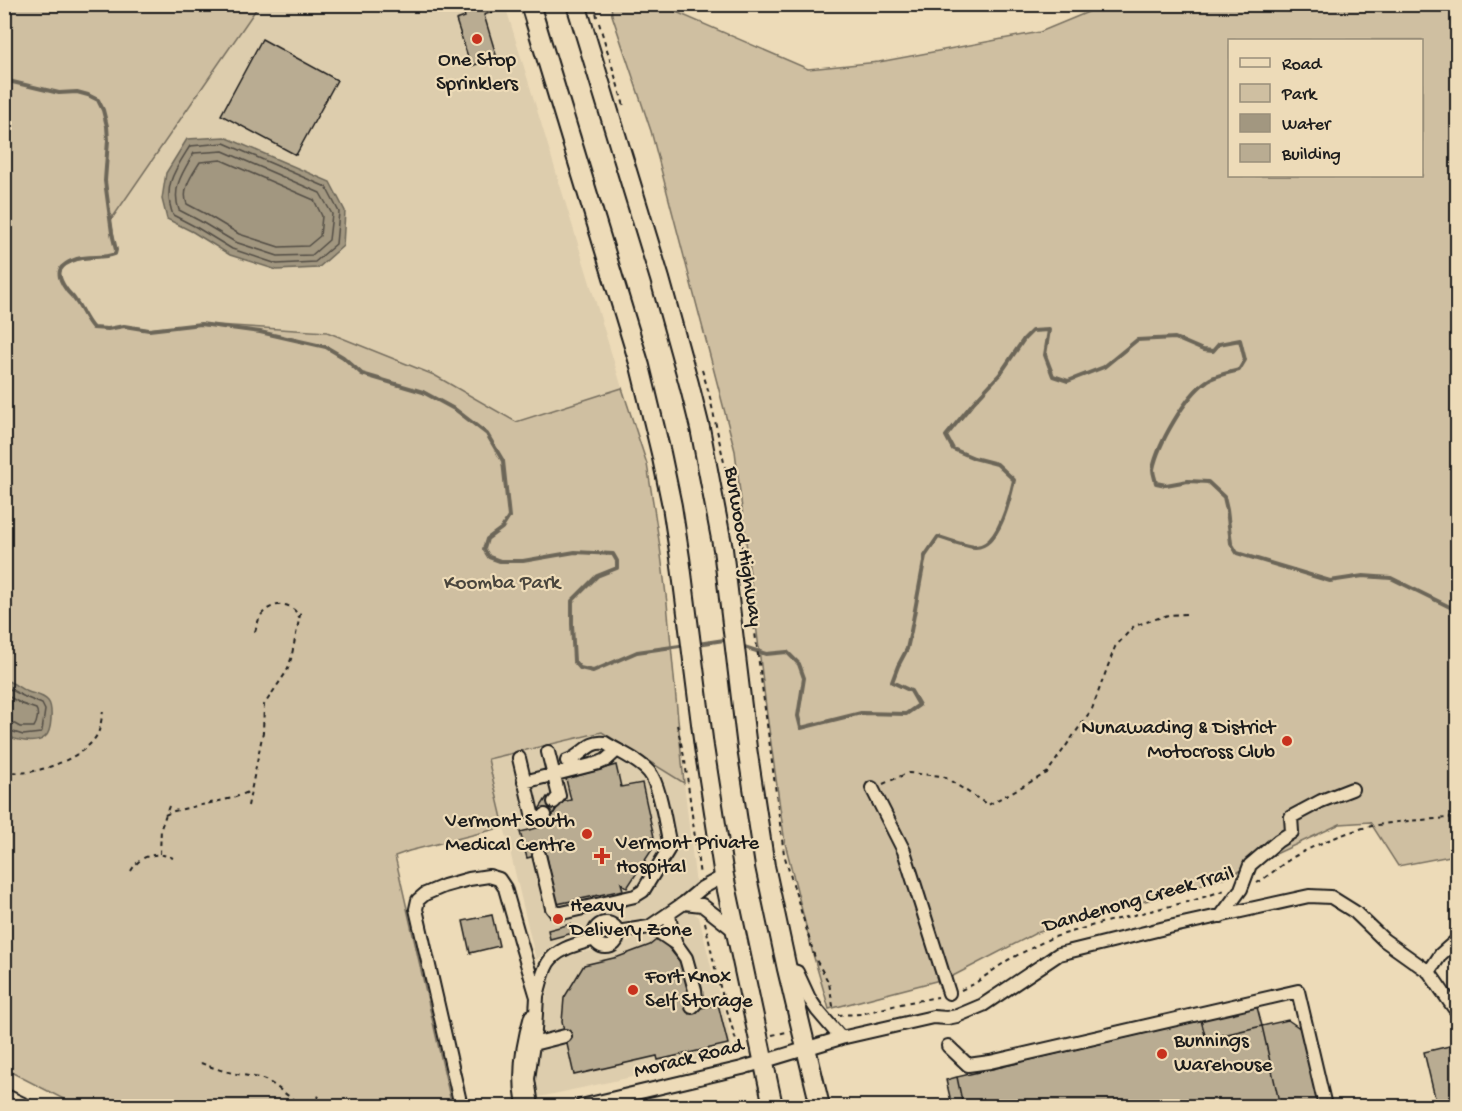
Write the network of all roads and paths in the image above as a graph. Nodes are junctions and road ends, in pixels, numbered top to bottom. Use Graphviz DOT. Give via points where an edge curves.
graph roads {
  1 [pos="530,4"];
  2 [pos="576,4"];
  3 [pos="596,4"];
  4 [pos="619,89"];
  5 [pos="724,460"];
  6 [pos="301,610"];
  7 [pos="1186,614"];
  8 [pos="299,617"];
  9 [pos="255,632"];
  10 [pos="103,712"];
  11 [pos="617,750"];
  12 [pos="548,752"];
  13 [pos="519,758"];
  14 [pos="567,761"];
  15 [pos="4,772"];
  16 [pos="554,775"];
  17 [pos="524,782"];
  18 [pos="872,788"];
  19 [pos="1353,789"];
  20 [pos="251,791"];
  21 [pos="554,802"];
  22 [pos="169,806"];
  23 [pos="248,806"];
  24 [pos="165,815"];
  25 [pos="545,815"];
  26 [pos="1458,817"];
  27 [pos="160,854"];
  28 [pos="542,857"];
  29 [pos="173,858"];
  30 [pos="131,871"];
  31 [pos="724,876"];
  32 [pos="1241,889"];
  33 [pos="684,903"];
  34 [pos="603,904"];
  35 [pos="590,907"];
  36 [pos="669,914"];
  37 [pos="1221,916"];
  38 [pos="649,927"];
  39 [pos="604,931"];
  40 [pos="735,931"];
  41 [pos="1458,939"];
  42 [pos="676,944"];
  43 [pos="787,969"];
  44 [pos="1429,972"];
  45 [pos="949,993"];
  46 [pos="537,997"];
  47 [pos="692,1007"];
  48 [pos="1458,1009"];
  49 [pos="829,1014"];
  50 [pos="837,1015"];
  51 [pos="801,1029"];
  52 [pos="565,1036"];
  53 [pos="841,1038"];
  54 [pos="758,1039"];
  55 [pos="533,1044"];
  56 [pos="737,1044"];
  57 [pos="948,1046"];
  58 [pos="806,1048"];
  59 [pos="762,1062"];
  60 [pos="201,1063"];
  61 [pos="320,1093"];
  62 [pos="4,1095"];
  63 [pos="27,1107"];
  64 [pos="461,1107"];
  65 [pos="524,1107"];
  66 [pos="532,1107"];
  67 [pos="581,1107"];
  68 [pos="772,1107"];
  69 [pos="820,1107"];
  70 [pos="1325,1107"];
  1 -- 31 [label="highway" via="653,418 686,596"];
  2 -- 43 [label="highway, Burwood Highway" via="660,279 711,480 755,802"];
  3 -- 4 [label="path"];
  5 -- 49 [label="path" via="751,602 784,854 815,958 829,983 833,1006"];
  6 -- 8 [label="path"];
  7 -- 18 [label="path" via="1168,615 1134,626 1115,647 1092,709 1047,773 988,805 943,776 908,773"];
  8 -- 9 [label="path" via="288,605 269,608"];
  8 -- 20 [label="path" via="287,671 264,705"];
  10 -- 15 [label="path" via="94,740 76,755 29,772"];
  11 -- 14 [label="street" via="599,742"];
  11 -- 16 [label="street" via="599,763"];
  11 -- 34 [label="street" via="651,774 669,841 668,850 643,891"];
  12 -- 16 [label="street"];
  13 -- 17 [label="street"];
  16 -- 17 [label="street"];
  16 -- 21 [label="street" via="559,796"];
  17 -- 25 [label="street" via="532,813 536,818"];
  18 -- 45 [label="street" via="904,850"];
  19 -- 32 [label="street" via="1291,817 1292,832 1250,866"];
  20 -- 23 [label="path"];
  20 -- 24 [label="path"];
  22 -- 24 [label="path"];
  24 -- 27 [label="path"];
  26 -- 32 [label="path, Dandenong Creek Trail" via="1377,825 1351,833 1302,852 1260,881"];
  27 -- 29 [label="path"];
  27 -- 30 [label="path" via="142,858"];
  28 -- 35 [label="street" via="556,913"];
  31 -- 33 [label="street"];
  31 -- 40 [label="highway"];
  32 -- 37 [label="street"];
  32 -- 45 [label="path, Dandenong Creek Trail" via="1073,930 1008,960 974,984"];
  33 -- 36 [label="street"];
  33 -- 40 [label="street" via="702,905"];
  34 -- 35 [label="street"];
  34 -- 39 [label="street"];
  35 -- 39 [label="street"];
  36 -- 38 [label="street"];
  36 -- 42 [label="street"];
  37 -- 44 [label="street, Morack Road" via="1309,896 1331,897"];
  37 -- 53 [label="street, Morack Road" via="1059,954 983,1005 957,1016 933,1017"];
  38 -- 39 [label="street"];
  38 -- 42 [label="street"];
  39 -- 46 [label="street" via="555,955 548,963"];
  40 -- 54 [label="highway"];
  41 -- 44 [label="street"];
  42 -- 47 [label="street" via="691,971 696,999"];
  43 -- 51 [label="highway, Burwood Highway"];
  43 -- 53 [label="street" via="797,972 813,1004"];
  44 -- 48 [label="street, Morack Road"];
  45 -- 50 [label="path, Dandenong Creek Trail" via="861,1014"];
  46 -- 55 [label="street"];
  46 -- 64 [label="street" via="506,888 499,879 469,879 434,890 418,900 420,930"];
  46 -- 65 [label="street" via="521,1065"];
  51 -- 54 [label="path"];
  51 -- 58 [label="highway, Burwood Highway"];
  52 -- 55 [label="street"];
  53 -- 58 [label="street, Morack Road"];
  54 -- 56 [label="path"];
  54 -- 59 [label="highway"];
  55 -- 66 [label="street" via="528,1079"];
  57 -- 70 [label="street" via="968,1065 990,1062 1298,991"];
  58 -- 59 [label="street, Morack Road"];
  58 -- 69 [label="highway, Burwood Highway"];
  59 -- 67 [label="street, Morack Road"];
  59 -- 68 [label="highway"];
  60 -- 61 [label="path" via="268,1081 306,1104 319,1098"];
  62 -- 63 [label="street"];
}
